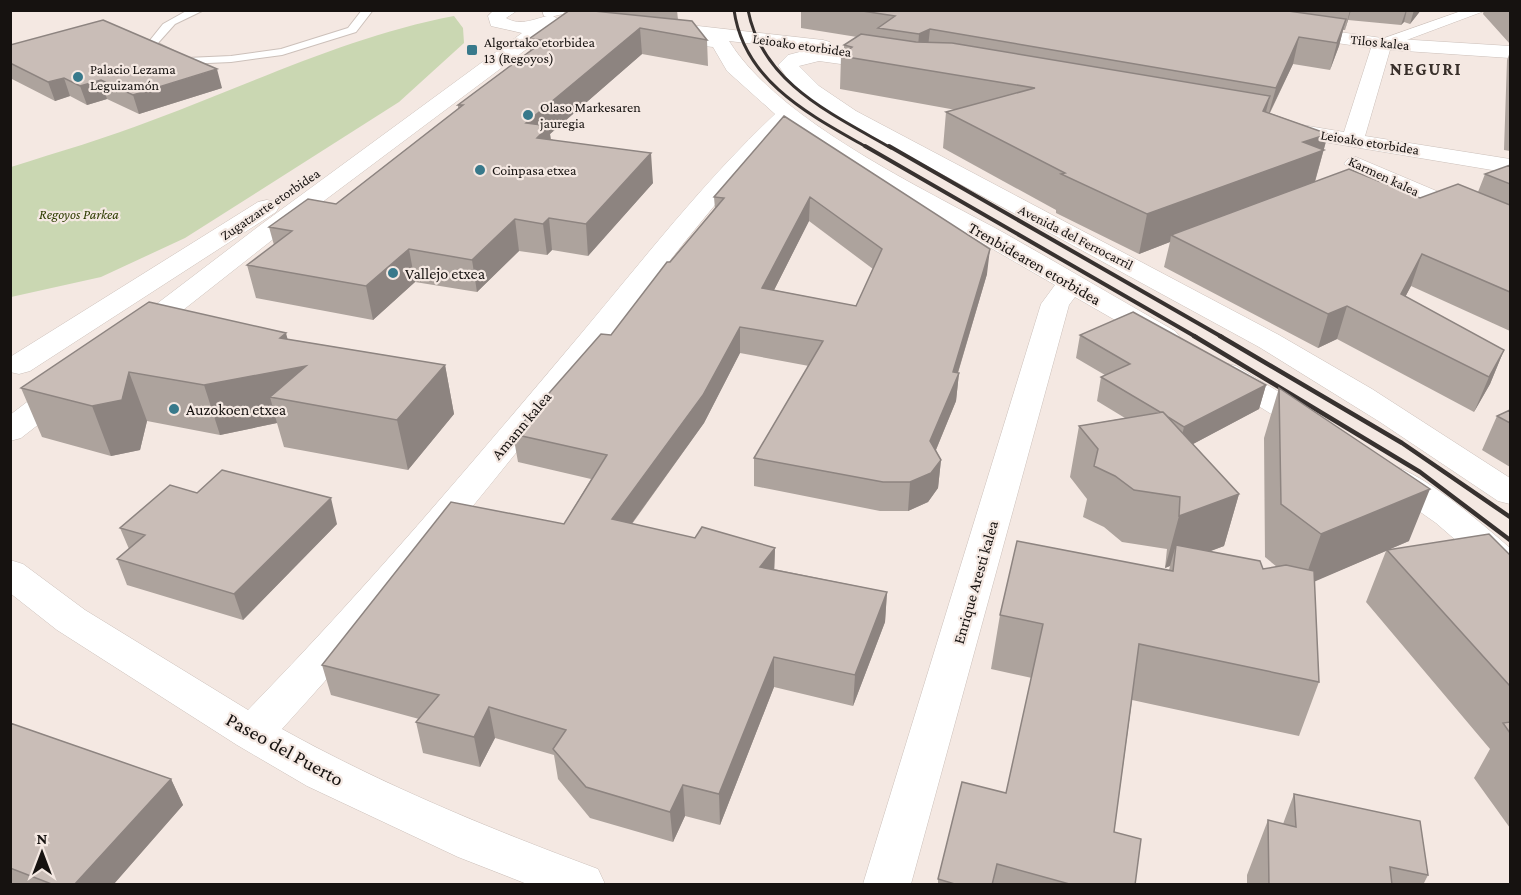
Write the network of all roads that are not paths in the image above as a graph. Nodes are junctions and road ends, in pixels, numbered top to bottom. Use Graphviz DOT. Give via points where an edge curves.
graph roads {
  1 [pos="199,10"];
  2 [pos="368,10"];
  3 [pos="1480,10"];
  4 [pos="501,15"];
  5 [pos="547,17"];
  6 [pos="576,23"];
  7 [pos="646,30"];
  8 [pos="1280,30"];
  9 [pos="1382,44"];
  10 [pos="1510,52"];
  11 [pos="900,63"];
  12 [pos="788,114"];
  13 [pos="1260,124"];
  14 [pos="1294,130"];
  15 [pos="1353,139"];
  16 [pos="1510,166"];
  17 [pos="1375,175"];
  18 [pos="1309,200"];
  19 [pos="1510,231"];
  20 [pos="1167,254"];
  21 [pos="1134,267"];
  22 [pos="1071,284"];
  23 [pos="15,362"];
  24 [pos="96,362"];
  25 [pos="10,411"];
  26 [pos="10,431"];
  27 [pos="1329,437"];
  28 [pos="1367,460"];
  29 [pos="1510,493"];
  30 [pos="1510,567"];
  31 [pos="10,573"];
  32 [pos="252,733"];
  33 [pos="581,885"];
  34 [pos="887,885"];
  1 -- 2 [label="lane" via="178,17 160,30 152,44 185,60 282,52 352,30"];
  3 -- 9 [label="street"];
  4 -- 5 [label="street"];
  4 -- 23 [label="street, Zugatzarte etorbidea" via="499,39 435,90 206,247"];
  5 -- 6 [label="street"];
  5 -- 24 [label="street, Zugatzarte etorbidea" via="525,41"];
  7 -- 11 [label="street, Leioako etorbidea" via="810,44"];
  7 -- 12 [label="street, Trenbidearen etorbidea" via="720,42 728,60 742,75"];
  8 -- 9 [label="street, Tilos kalea"];
  9 -- 10 [label="street, Tilos kalea"];
  9 -- 15 [label="street"];
  11 -- 21 [label="street, Avenida del Ferrocarril" via="827,55 798,57 788,65 818,96"];
  12 -- 22 [label="street, Trenbidearen etorbidea" via="880,173"];
  12 -- 32 [label="street, Amann kalea" via="730,173 500,451 323,658"];
  13 -- 14 [label="street, Leioako etorbidea"];
  14 -- 15 [label="street, Leioako etorbidea"];
  14 -- 17 [label="street, Karmen kalea"];
  15 -- 16 [label="street, Leioako etorbidea"];
  17 -- 18 [label="street"];
  17 -- 19 [label="street, Karmen kalea"];
  20 -- 21 [label="street"];
  21 -- 29 [label="street, Avenida del Ferrocarril" via="1396,416"];
  22 -- 27 [label="street, Trenbidearen etorbidea" via="1197,355"];
  22 -- 34 [label="street, Enrique Aresti kalea" via="1054,304"];
  23 -- 25 [label="street" via="24,368 29,379 26,393"];
  24 -- 25 [label="street, Zugatzarte etorbidea"];
  24 -- 26 [label="street, Zugatzarte etorbidea"];
  28 -- 30 [label="street" via="1448,515"];
  31 -- 32 [label="street, Paseo del Puerto" via="71,620"];
  32 -- 33 [label="street, Paseo del Puerto" via="323,773 474,843"];
}
